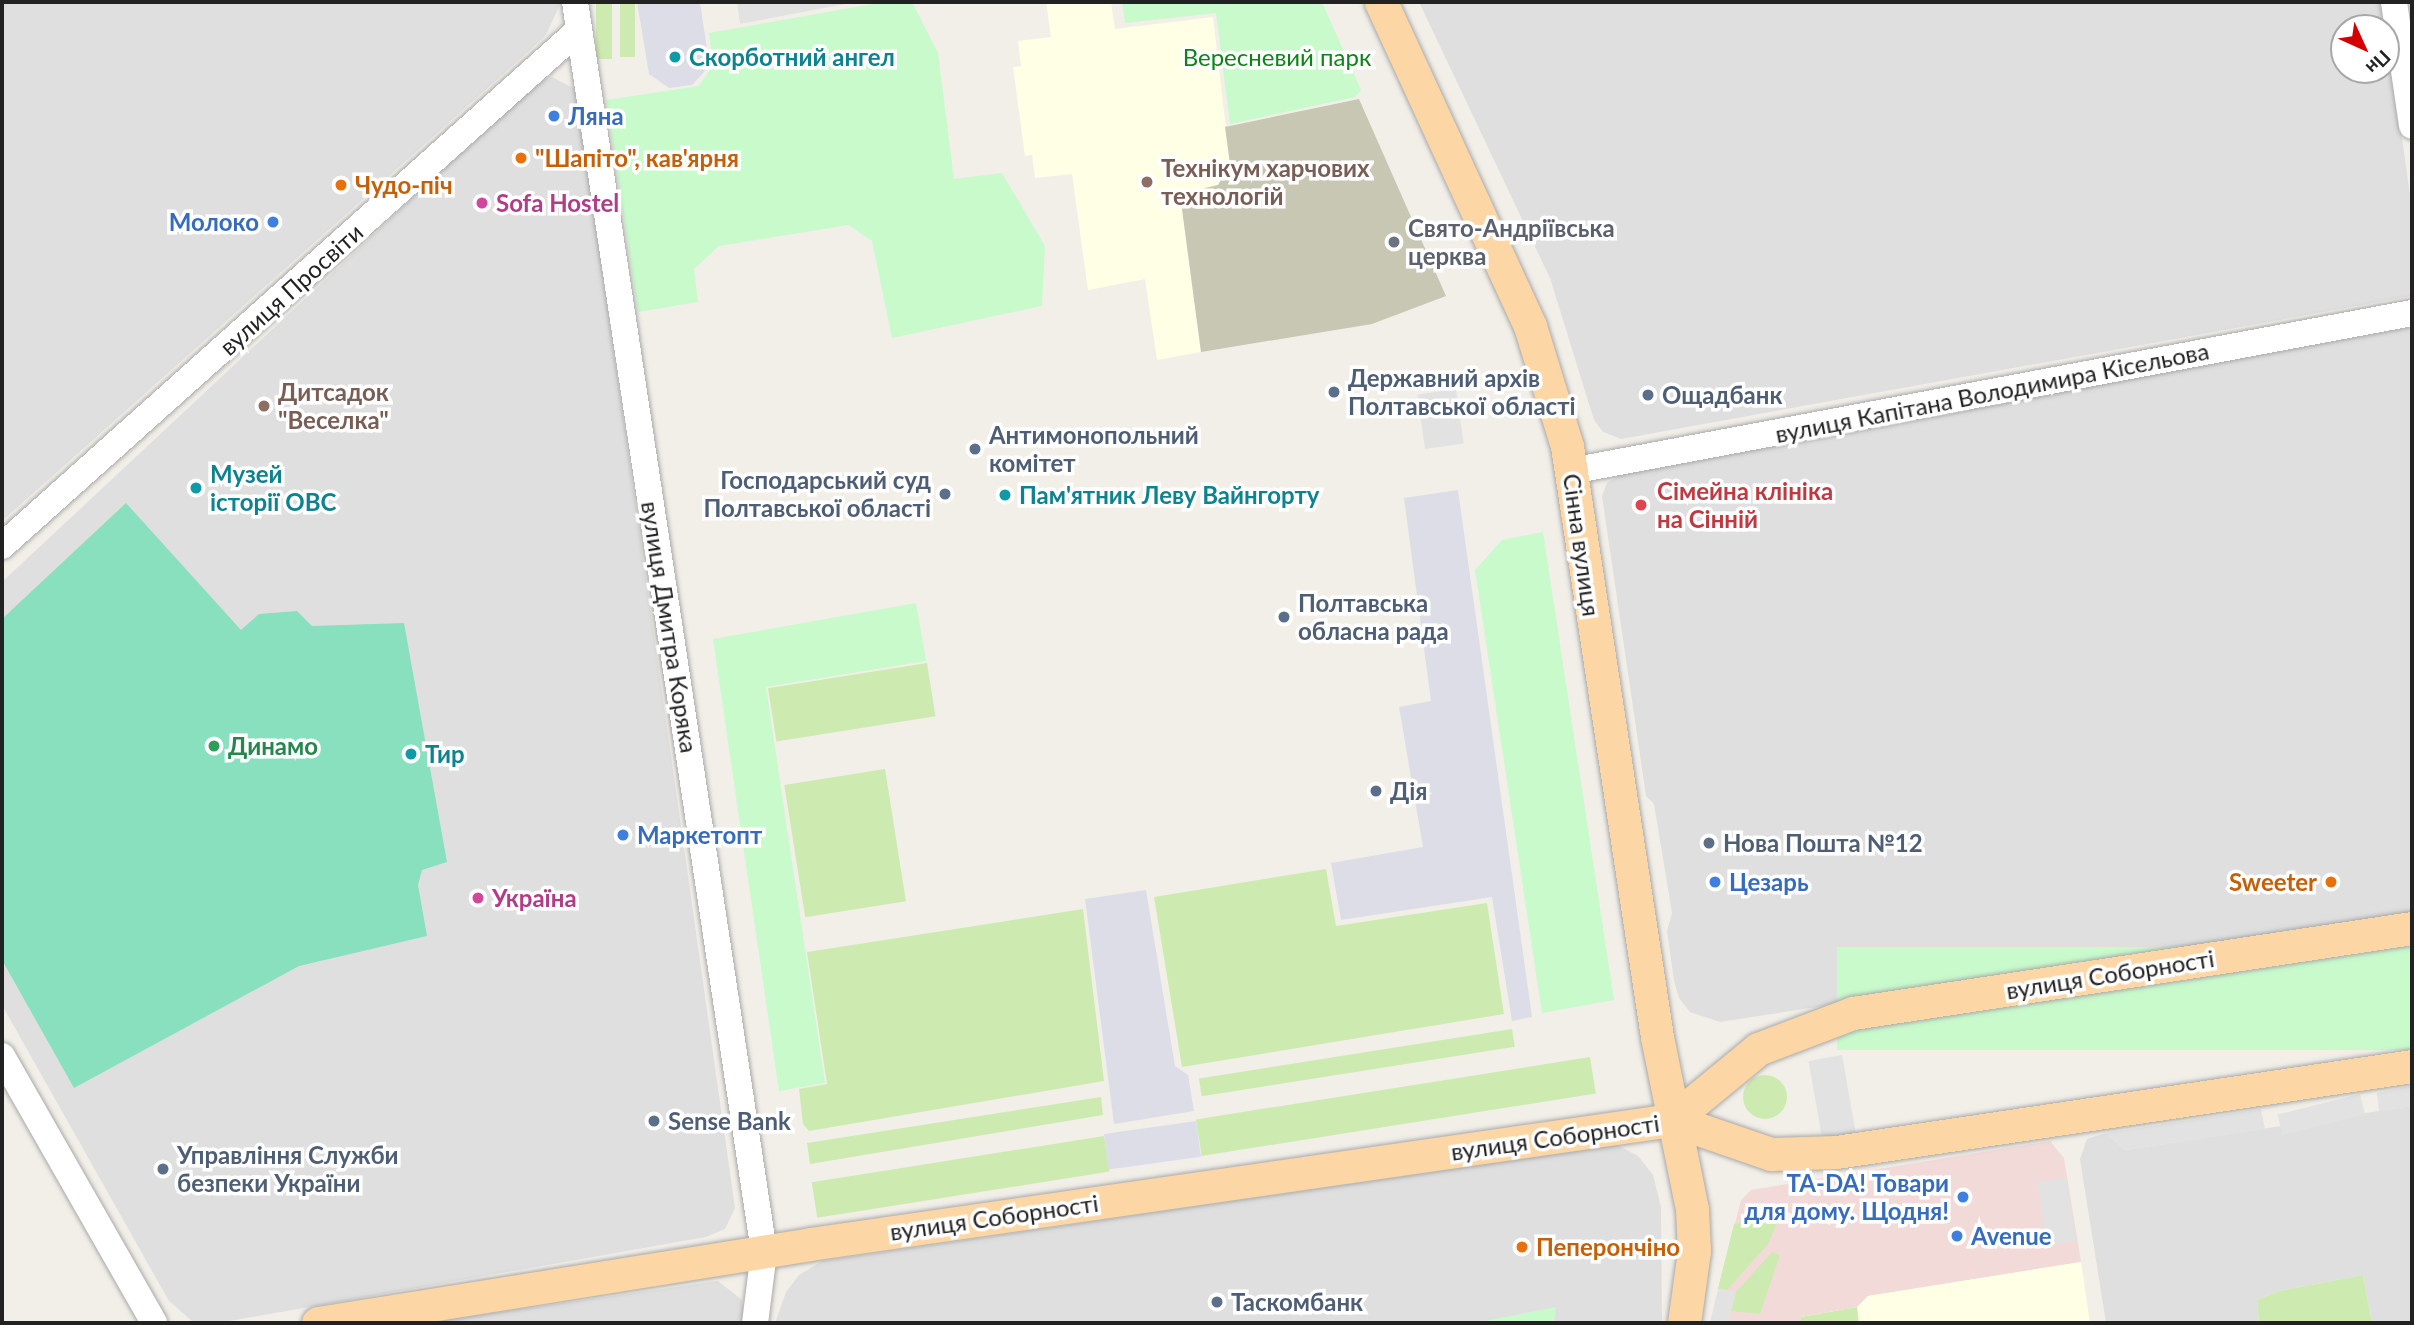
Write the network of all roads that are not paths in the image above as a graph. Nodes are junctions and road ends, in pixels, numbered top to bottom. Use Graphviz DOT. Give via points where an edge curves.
graph roads {
  1 [pos="575,2"];
  2 [pos="1381,2"];
  3 [pos="2393,2"];
  4 [pos="579,30"];
  5 [pos="2412,126"];
  6 [pos="2412,313"];
  7 [pos="1571,471"];
  8 [pos="2,546"];
  9 [pos="2412,928"];
  10 [pos="2,1056"];
  11 [pos="2412,1066"];
  12 [pos="1672,1120"];
  13 [pos="764,1252"];
  14 [pos="154,1323"];
  15 [pos="318,1323"];
  16 [pos="755,1323"];
  17 [pos="1684,1323"];
  1 -- 4 [label="street, вулиця Дмитра Коряка"];
  2 -- 7 [label="main road, Сінна вулиця" via="1530,326 1555,397"];
  3 -- 5 [label="street"];
  4 -- 8 [label="street, вулиця Просвіти"];
  4 -- 13 [label="street, вулиця Дмитра Коряка"];
  6 -- 7 [label="street, вулиця Капітана Володимира Кісельова"];
  7 -- 12 [label="main road, Сінна вулиця"];
  9 -- 12 [label="main road, вулиця Соборності" via="1853,1013 1758,1049"];
  10 -- 14 [label="street"];
  11 -- 12 [label="main road, вулиця Соборності" via="1836,1152 1771,1154"];
  12 -- 13 [label="main road, вулиця Соборності"];
  12 -- 17 [label="main road, Сінна вулиця" via="1692,1209 1694,1251"];
  13 -- 15 [label="main road, вулиця Соборності"];
  13 -- 16 [label="street, вулиця Дмитра Коряка"];
}
